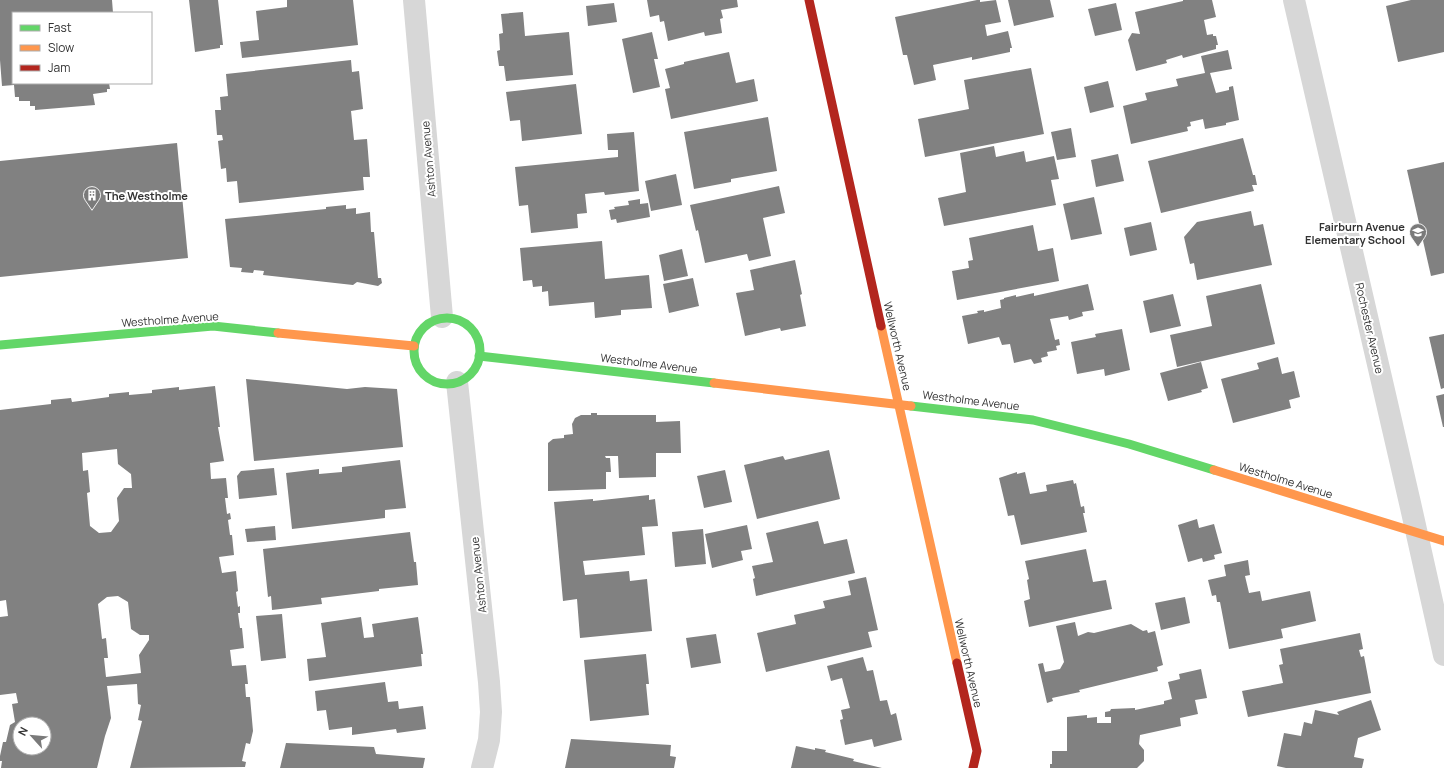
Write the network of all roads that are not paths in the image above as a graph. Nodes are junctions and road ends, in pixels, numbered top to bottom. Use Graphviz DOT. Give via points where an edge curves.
graph roads {
  1 [pos="414,0"];
  2 [pos="809,0"];
  3 [pos="1294,0"];
  4 [pos="442,317"];
  5 [pos="0,345"];
  6 [pos="414,346"];
  7 [pos="479,356"];
  8 [pos="457,382"];
  9 [pos="898,404"];
  10 [pos="1417,533"];
  11 [pos="1444,541"];
  12 [pos="1444,655"];
  13 [pos="482,768"];
  14 [pos="973,768"];
  1 -- 4 [label="street, Ashton Avenue"];
  2 -- 9 [label="street, Wellworth Avenue"];
  3 -- 10 [label="street, Rochester Avenue"];
  4 -- 6 [label="street" via="426,324 420,330"];
  4 -- 7 [label="street" via="462,321 471,327 480,346"];
  5 -- 6 [label="street, Westholme Avenue" via="213,326"];
  6 -- 8 [label="street" via="418,368 425,376 440,383"];
  7 -- 8 [label="street" via="472,372"];
  7 -- 9 [label="street, Westholme Avenue"];
  8 -- 13 [label="street, Ashton Avenue" via="491,712 489,740"];
  9 -- 10 [label="street, Westholme Avenue" via="1033,420 1114,440"];
  9 -- 14 [label="street, Wellworth Avenue" via="977,751"];
  10 -- 11 [label="street, Westholme Avenue"];
  10 -- 12 [label="street, Rochester Avenue"];
}
